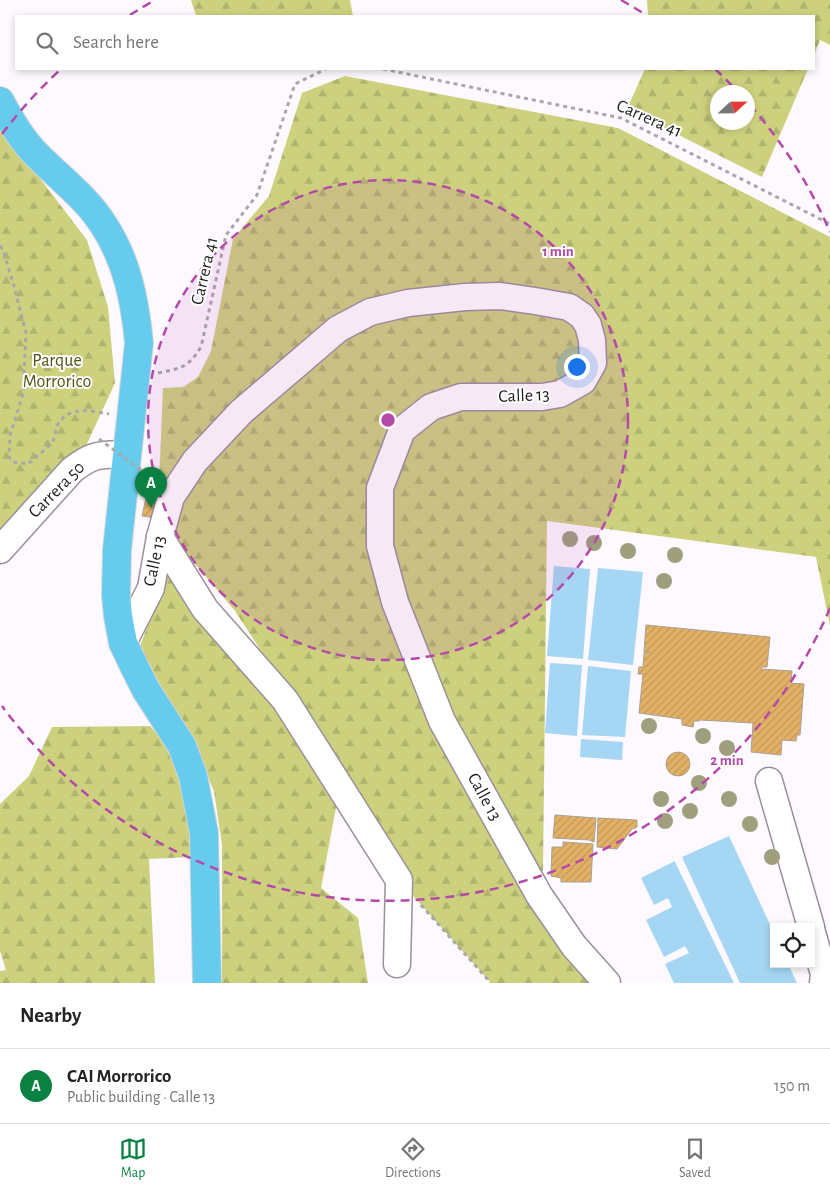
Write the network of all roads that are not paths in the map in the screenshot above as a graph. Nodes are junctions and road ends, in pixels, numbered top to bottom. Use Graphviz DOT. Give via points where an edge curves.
graph roads {
  1 [pos="0,102"];
  2 [pos="127,454"];
  3 [pos="160,537"];
  4 [pos="0,550"];
  5 [pos="123,643"];
  6 [pos="769,781"];
  7 [pos="810,923"];
  8 [pos="815,942"];
  9 [pos="397,964"];
  10 [pos="207,983"];
  11 [pos="607,983"];
  12 [pos="823,983"];
  1 -- 2 [label="highway" via="12,125 34,151 103,222 130,281 139,343"];
  2 -- 4 [label="street, Carrera 50" via="97,455 86,459 72,470"];
  2 -- 5 [label="highway" via="116,579"];
  3 -- 5 [label="street, Calle 13" via="151,588"];
  3 -- 9 [label="street" via="205,609 285,700 399,880"];
  3 -- 11 [label="street, Calle 13" via="171,497 195,461 241,412 338,329 354,320 370,312 408,302 465,296 535,301 569,307 582,316 592,340 593,363 583,381 560,394 542,397 461,397 431,407 402,430 380,488 380,546 395,602 442,721 539,895 574,946"];
  5 -- 10 [label="highway" via="146,690 182,746 193,776 204,833"];
  6 -- 7 [label="street"];
  8 -- 12 [label="street" via="824,974"];
}
